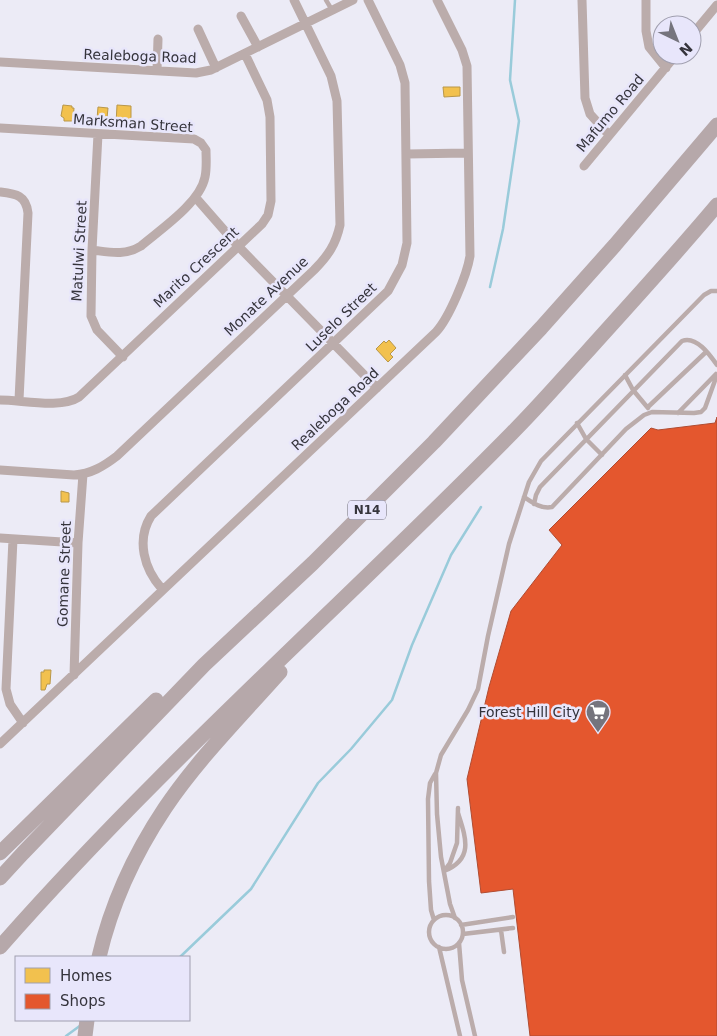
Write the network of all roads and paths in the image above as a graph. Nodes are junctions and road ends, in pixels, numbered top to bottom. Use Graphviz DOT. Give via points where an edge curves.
graph roads {
  1 [pos="294,0"];
  2 [pos="326,0"];
  3 [pos="353,0"];
  4 [pos="368,0"];
  5 [pos="437,0"];
  6 [pos="582,0"];
  7 [pos="646,0"];
  8 [pos="717,5"];
  9 [pos="332,10"];
  10 [pos="241,16"];
  11 [pos="306,23"];
  12 [pos="702,23"];
  13 [pos="198,29"];
  14 [pos="158,40"];
  15 [pos="258,47"];
  16 [pos="245,54"];
  17 [pos="0,62"];
  18 [pos="668,65"];
  19 [pos="216,68"];
  20 [pos="666,68"];
  21 [pos="157,71"];
  22 [pos="717,125"];
  23 [pos="0,128"];
  24 [pos="98,134"];
  25 [pos="609,135"];
  26 [pos="467,153"];
  27 [pos="407,154"];
  28 [pos="584,166"];
  29 [pos="0,192"];
  30 [pos="196,198"];
  31 [pos="717,205"];
  32 [pos="238,246"];
  33 [pos="92,250"];
  34 [pos="717,291"];
  35 [pos="287,296"];
  36 [pos="334,343"];
  37 [pos="706,352"];
  38 [pos="123,357"];
  39 [pos="717,365"];
  40 [pos="625,374"];
  41 [pos="717,374"];
  42 [pos="377,388"];
  43 [pos="633,390"];
  44 [pos="0,400"];
  45 [pos="19,400"];
  46 [pos="648,407"];
  47 [pos="652,412"];
  48 [pos="678,412"];
  49 [pos="577,423"];
  50 [pos="586,439"];
  51 [pos="602,455"];
  52 [pos="0,470"];
  53 [pos="83,474"];
  54 [pos="524,496"];
  55 [pos="534,504"];
  56 [pos="0,538"];
  57 [pos="13,539"];
  58 [pos="78,543"];
  59 [pos="162,590"];
  60 [pos="349,594"];
  61 [pos="204,665"];
  62 [pos="74,675"];
  63 [pos="473,699"];
  64 [pos="474,708"];
  65 [pos="23,723"];
  66 [pos="0,744"];
  67 [pos="436,773"];
  68 [pos="0,853"];
  69 [pos="444,871"];
  70 [pos="0,878"];
  71 [pos="513,917"];
  72 [pos="455,918"];
  73 [pos="434,920"];
  74 [pos="461,925"];
  75 [pos="513,928"];
  76 [pos="501,930"];
  77 [pos="463,934"];
  78 [pos="459,943"];
  79 [pos="0,947"];
  80 [pos="439,947"];
  81 [pos="504,952"];
  82 [pos="99,956"];
  83 [pos="87,1021"];
  84 [pos="85,1036"];
  85 [pos="460,1036"];
  86 [pos="475,1036"];
  1 -- 11 [label="street, Monate Avenue"];
  2 -- 9 [label="lane"];
  3 -- 9 [label="street, Realeboga Road"];
  4 -- 27 [label="street, Luselo Street" via="403,74"];
  5 -- 26 [label="street, Realeboga Road" via="466,60"];
  6 -- 25 [label="street" via="584,98 590,114"];
  7 -- 20 [label="street" via="649,47"];
  8 -- 12 [label="street"];
  9 -- 11 [label="street, Realeboga Road"];
  10 -- 15 [label="street"];
  11 -- 15 [label="street, Realeboga Road"];
  11 -- 35 [label="street, Monate Avenue" via="338,101 340,225 326,259"];
  13 -- 19 [label="street"];
  14 -- 21 [label="street"];
  15 -- 16 [label="street, Realeboga Road"];
  16 -- 19 [label="street, Realeboga Road"];
  16 -- 32 [label="street, Marito Crescent" via="269,108 271,201 262,224"];
  17 -- 21 [label="street, Realeboga Road"];
  18 -- 20 [label="street, Mafumo Road"];
  19 -- 21 [label="street, Realeboga Road" via="196,73"];
  20 -- 25 [label="street, Mafumo Road"];
  22 -- 61 [label="highway, N14" via="628,231 434,442 313,564"];
  23 -- 24 [label="street, Marksman Street"];
  24 -- 30 [label="street, Marksman Street" via="198,141 206,150 206,172"];
  24 -- 33 [label="street, Matulwi Street"];
  25 -- 28 [label="street, Mafumo Road"];
  26 -- 27 [label="street"];
  26 -- 42 [label="street, Realeboga Road" via="470,256 467,268 439,329"];
  27 -- 36 [label="street, Luselo Street" via="407,243 402,265 388,291"];
  29 -- 45 [label="street" via="22,198 28,213"];
  30 -- 32 [label="street"];
  30 -- 33 [label="street, Marksman Street" via="132,251"];
  31 -- 60 [label="highway" via="514,432"];
  32 -- 35 [label="street"];
  32 -- 38 [label="street, Marito Crescent"];
  33 -- 38 [label="street, Matulwi Street" via="91,316 98,330"];
  34 -- 40 [label="lane" via="704,296"];
  35 -- 36 [label="street"];
  35 -- 53 [label="street, Monate Avenue" via="117,456"];
  36 -- 42 [label="street"];
  36 -- 59 [label="street, Luselo Street" via="151,516 145,529 144,558 150,574"];
  37 -- 39 [label="lane"];
  37 -- 43 [label="lane" via="694,341 685,339"];
  37 -- 46 [label="lane"];
  38 -- 45 [label="street, Marito Crescent" via="75,400 59,404"];
  40 -- 43 [label="lane"];
  40 -- 49 [label="lane"];
  41 -- 48 [label="lane"];
  41 -- 48 [label="lane" via="701,412"];
  42 -- 59 [label="street, Realeboga Road"];
  43 -- 46 [label="lane"];
  43 -- 50 [label="lane"];
  44 -- 45 [label="street, Marito Crescent"];
  46 -- 47 [label="lane"];
  47 -- 48 [label="lane"];
  47 -- 51 [label="lane" via="626,429"];
  49 -- 50 [label="lane"];
  49 -- 54 [label="lane" via="536,466"];
  50 -- 51 [label="lane"];
  50 -- 55 [label="lane" via="540,487"];
  51 -- 55 [label="lane" via="554,506"];
  52 -- 53 [label="street, Monate Avenue"];
  53 -- 58 [label="street, Gomane Street"];
  54 -- 55 [label="lane"];
  54 -- 63 [label="lane"];
  56 -- 57 [label="street"];
  57 -- 58 [label="street"];
  57 -- 65 [label="street" via="6,689 10,704"];
  58 -- 62 [label="street, Gomane Street"];
  59 -- 62 [label="street, Realeboga Road"];
  60 -- 79 [label="highway" via="149,788"];
  60 -- 82 [label="highway" via="214,747 165,808 146,839 115,905"];
  61 -- 68 [label="highway" via="156,700"];
  61 -- 70 [label="highway, N14"];
  62 -- 65 [label="street, Realeboga Road"];
  63 -- 64 [label="lane"];
  63 -- 67 [label="lane" via="441,755"];
  65 -- 66 [label="street, Realeboga Road"];
  67 -- 69 [label="lane"];
  67 -- 73 [label="lane" via="430,783 428,799 428,881"];
  69 -- 69 [label="lane" via="463,858 466,849 458,811 454,853"];
  69 -- 72 [label="lane"];
  71 -- 74 [label="lane"];
  72 -- 73 [label="lane" via="444,916"];
  72 -- 74 [label="lane"];
  73 -- 80 [label="lane" via="430,937"];
  74 -- 77 [label="lane"];
  75 -- 76 [label="lane"];
  76 -- 77 [label="lane"];
  76 -- 81 [label="lane"];
  77 -- 78 [label="lane"];
  78 -- 80 [label="lane" via="448,949"];
  78 -- 86 [label="lane" via="462,980"];
  80 -- 85 [label="lane"];
  83 -- 84 [label="highway"];
}
